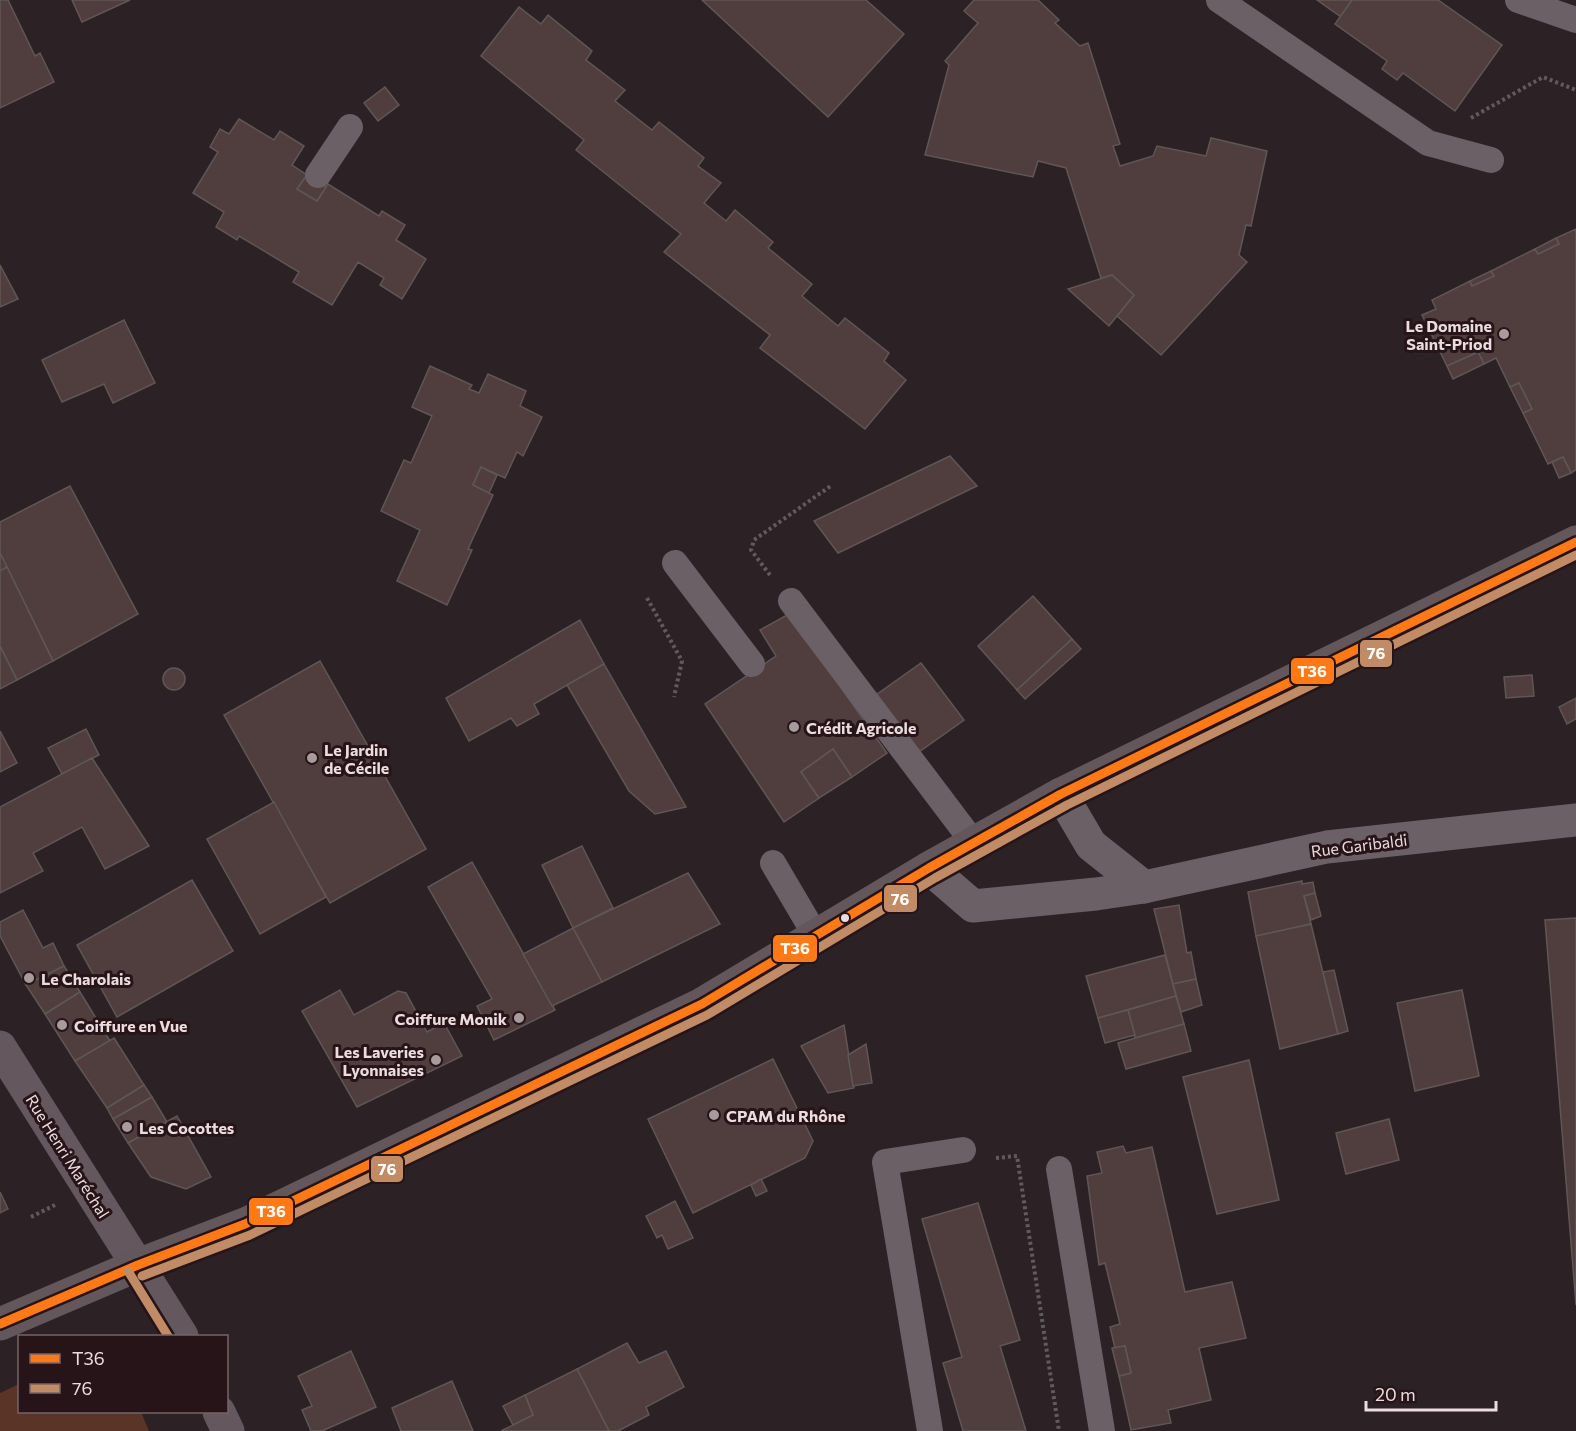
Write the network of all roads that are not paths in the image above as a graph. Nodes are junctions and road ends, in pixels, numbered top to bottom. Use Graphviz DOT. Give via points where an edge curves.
graph roads {
  1 [pos="1219,0"];
  2 [pos="1518,0"];
  3 [pos="1576,20"];
  4 [pos="350,127"];
  5 [pos="1491,160"];
  6 [pos="318,175"];
  7 [pos="1576,542"];
  8 [pos="675,563"];
  9 [pos="790,601"];
  10 [pos="752,664"];
  11 [pos="1061,794"];
  12 [pos="1576,820"];
  13 [pos="973,842"];
  14 [pos="773,863"];
  15 [pos="929,868"];
  16 [pos="1144,887"];
  17 [pos="816,936"];
  18 [pos="0,1047"];
  19 [pos="963,1150"];
  20 [pos="1059,1169"];
  21 [pos="138,1265"];
  22 [pos="0,1324"];
  23 [pos="181,1335"];
  24 [pos="219,1413"];
  25 [pos="228,1431"];
  26 [pos="930,1431"];
  27 [pos="1102,1431"];
  1 -- 5 [label="lane" via="1428,143"];
  2 -- 3 [label="lane"];
  4 -- 6 [label="lane"];
  7 -- 11 [label="main road"];
  8 -- 10 [label="lane"];
  9 -- 13 [label="lane"];
  11 -- 13 [label="main road"];
  11 -- 16 [label="street" via="1091,845"];
  12 -- 16 [label="street, Rue Garibaldi" via="1327,847"];
  13 -- 15 [label="main road"];
  14 -- 17 [label="lane"];
  15 -- 16 [label="street, Rue Garibaldi" via="973,906"];
  15 -- 17 [label="main road"];
  17 -- 21 [label="main road" via="691,1009 245,1224"];
  18 -- 21 [label="street, Rue Henri Maréchal"];
  19 -- 26 [label="lane" via="885,1162"];
  20 -- 27 [label="lane"];
  21 -- 22 [label="main road"];
  21 -- 23 [label="street, Rue Henri Maréchal"];
  24 -- 25 [label="street"];
}
